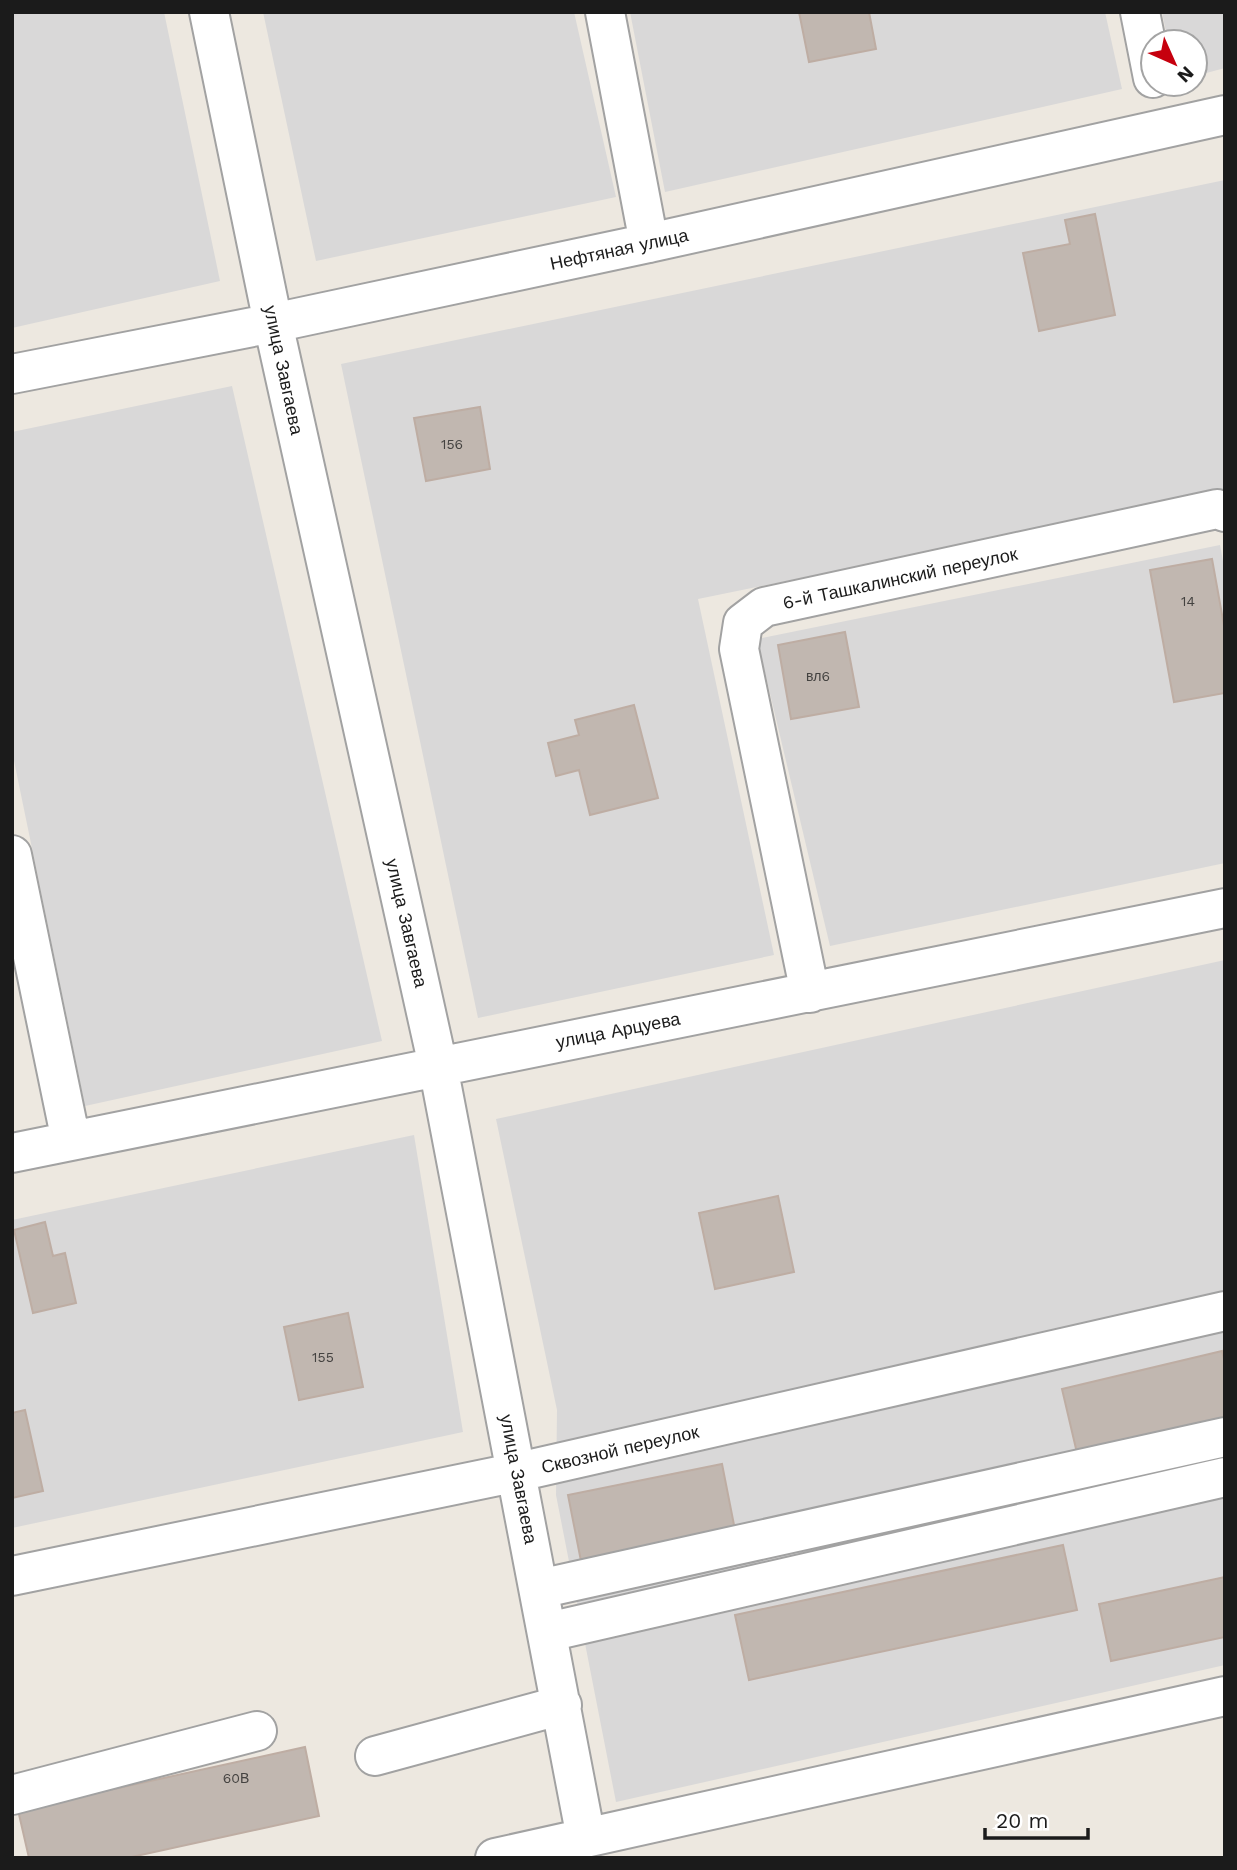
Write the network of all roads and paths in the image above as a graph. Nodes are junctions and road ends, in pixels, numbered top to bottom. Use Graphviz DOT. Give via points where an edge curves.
graph roads {
  1 [pos="209,12"];
  2 [pos="605,12"];
  3 [pos="1157,98"];
  4 [pos="1225,115"];
  5 [pos="1163,128"];
  6 [pos="649,243"];
  7 [pos="273,323"];
  8 [pos="12,374"];
  9 [pos="1225,512"];
  10 [pos="12,855"];
  11 [pos="1225,908"];
  12 [pos="810,993"];
  13 [pos="438,1066"];
  14 [pos="71,1141"];
  15 [pos="12,1153"];
  16 [pos="1225,1311"];
  17 [pos="1225,1437"];
  18 [pos="518,1472"];
  19 [pos="1225,1477"];
  20 [pos="12,1576"];
  21 [pos="539,1588"];
  22 [pos="548,1632"];
  23 [pos="1225,1696"];
  24 [pos="562,1705"];
  25 [pos="257,1731"];
  26 [pos="375,1756"];
  27 [pos="12,1795"];
  28 [pos="586,1838"];
  29 [pos="495,1858"];
  1 -- 7 [label="street, улица Завгаева"];
  2 -- 6 [label="street"];
  3 -- 5 [label="street"];
  4 -- 5 [label="street, Нефтяная улица"];
  5 -- 6 [label="street, Нефтяная улица"];
  6 -- 7 [label="street, Нефтяная улица"];
  7 -- 8 [label="street, Нефтяная улица"];
  7 -- 13 [label="street, улица Завгаева"];
  9 -- 12 [label="street, 6-й Ташкалинский переулок" via="1217,509 764,607 743,623 739,649"];
  10 -- 14 [label="street"];
  11 -- 12 [label="street, улица Арцуева"];
  12 -- 13 [label="street, улица Арцуева"];
  13 -- 14 [label="street, улица Арцуева"];
  13 -- 18 [label="street, улица Завгаева"];
  14 -- 15 [label="street, улица Арцуева"];
  16 -- 18 [label="street, Сквозной переулок"];
  17 -- 21 [label="street"];
  18 -- 20 [label="street, Сквозной переулок"];
  18 -- 21 [label="street, улица Завгаева"];
  19 -- 22 [label="street"];
  21 -- 22 [label="street, улица Завгаева"];
  22 -- 24 [label="street, улица Завгаева"];
  23 -- 28 [label="street"];
  24 -- 26 [label="street"];
  24 -- 28 [label="street, улица Завгаева"];
  25 -- 27 [label="street"];
  28 -- 29 [label="street"];
}
